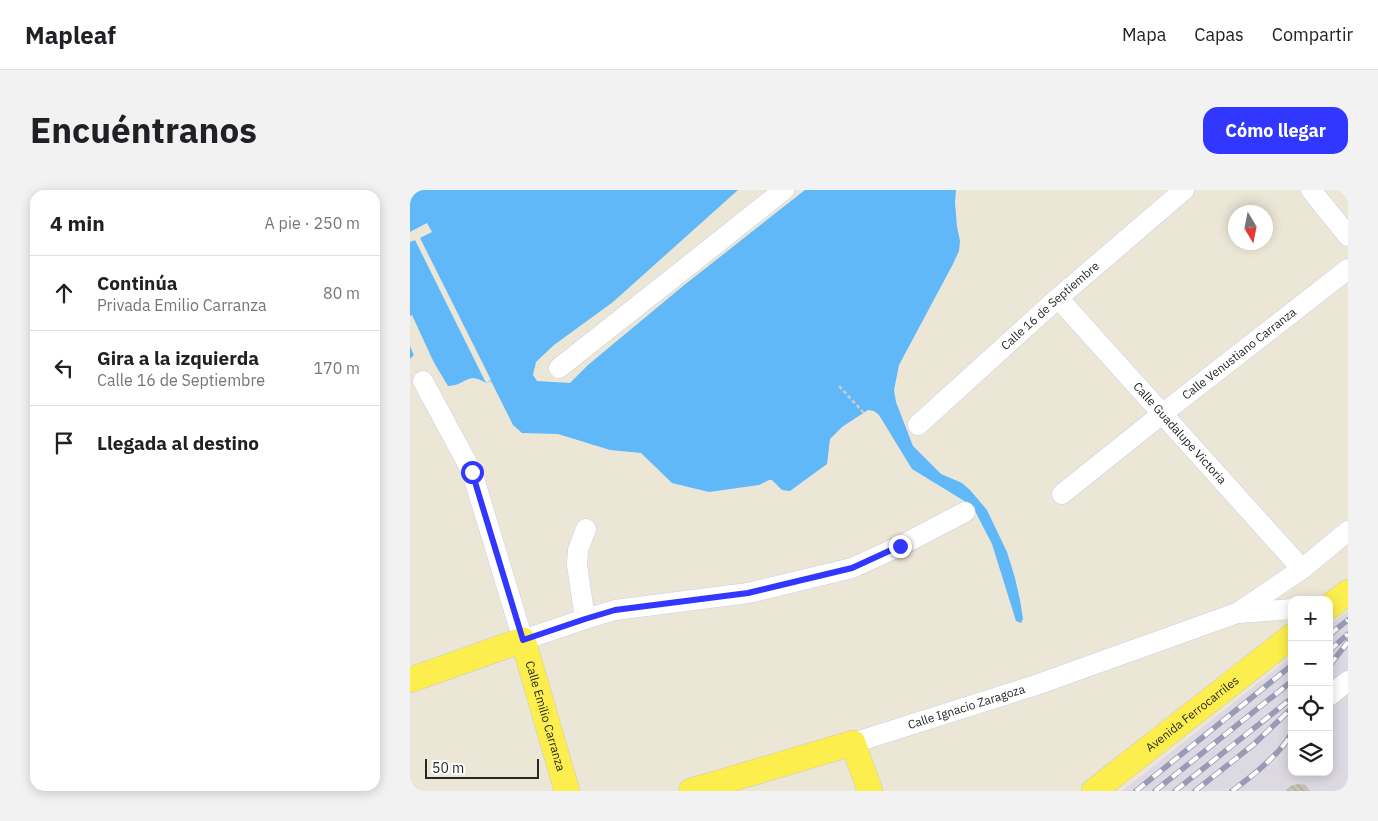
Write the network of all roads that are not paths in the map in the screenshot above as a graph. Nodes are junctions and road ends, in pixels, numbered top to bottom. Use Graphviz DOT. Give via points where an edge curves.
graph roads {
  1 [pos="784,190"];
  2 [pos="1184,190"];
  3 [pos="1311,190"];
  4 [pos="1348,236"];
  5 [pos="1348,270"];
  6 [pos="1058,298"];
  7 [pos="559,368"];
  8 [pos="423,381"];
  9 [pos="1162,414"];
  10 [pos="918,426"];
  11 [pos="1062,494"];
  12 [pos="965,512"];
  13 [pos="586,529"];
  14 [pos="1348,531"];
  15 [pos="1302,569"];
  16 [pos="1288,609"];
  17 [pos="1237,613"];
  18 [pos="585,619"];
  19 [pos="1288,639"];
  20 [pos="523,640"];
  21 [pos="410,680"];
  22 [pos="1348,681"];
  23 [pos="1333,693"];
  24 [pos="853,743"];
  25 [pos="567,791"];
  26 [pos="691,791"];
  27 [pos="870,791"];
  28 [pos="1094,791"];
  1 -- 7 [label="street"];
  2 -- 6 [label="street, Calle 16 de Septiembre"];
  3 -- 4 [label="street"];
  5 -- 9 [label="street, Calle Venustiano Carranza"];
  6 -- 9 [label="street, Calle Guadalupe Victoria"];
  6 -- 10 [label="street, Calle 16 de Septiembre"];
  8 -- 20 [label="street" via="472,472"];
  9 -- 11 [label="street, Calle Venustiano Carranza"];
  9 -- 15 [label="street, Calle Guadalupe Victoria"];
  12 -- 18 [label="street" via="852,568 748,593 615,610"];
  13 -- 18 [label="street" via="578,550 577,564"];
  14 -- 15 [label="street"];
  15 -- 17 [label="street"];
  16 -- 17 [label="street"];
  17 -- 24 [label="street, Calle Ignacio Zaragoza" via="1036,685"];
  18 -- 20 [label="street"];
  19 -- 28 [label="main road, Avenida Ferrocarriles"];
  20 -- 21 [label="main road"];
  20 -- 25 [label="main road, Calle Emilio Carranza"];
  22 -- 23 [label="street"];
  24 -- 26 [label="main road, Calle Ignacio Zaragoza"];
  24 -- 27 [label="main road"];
}
